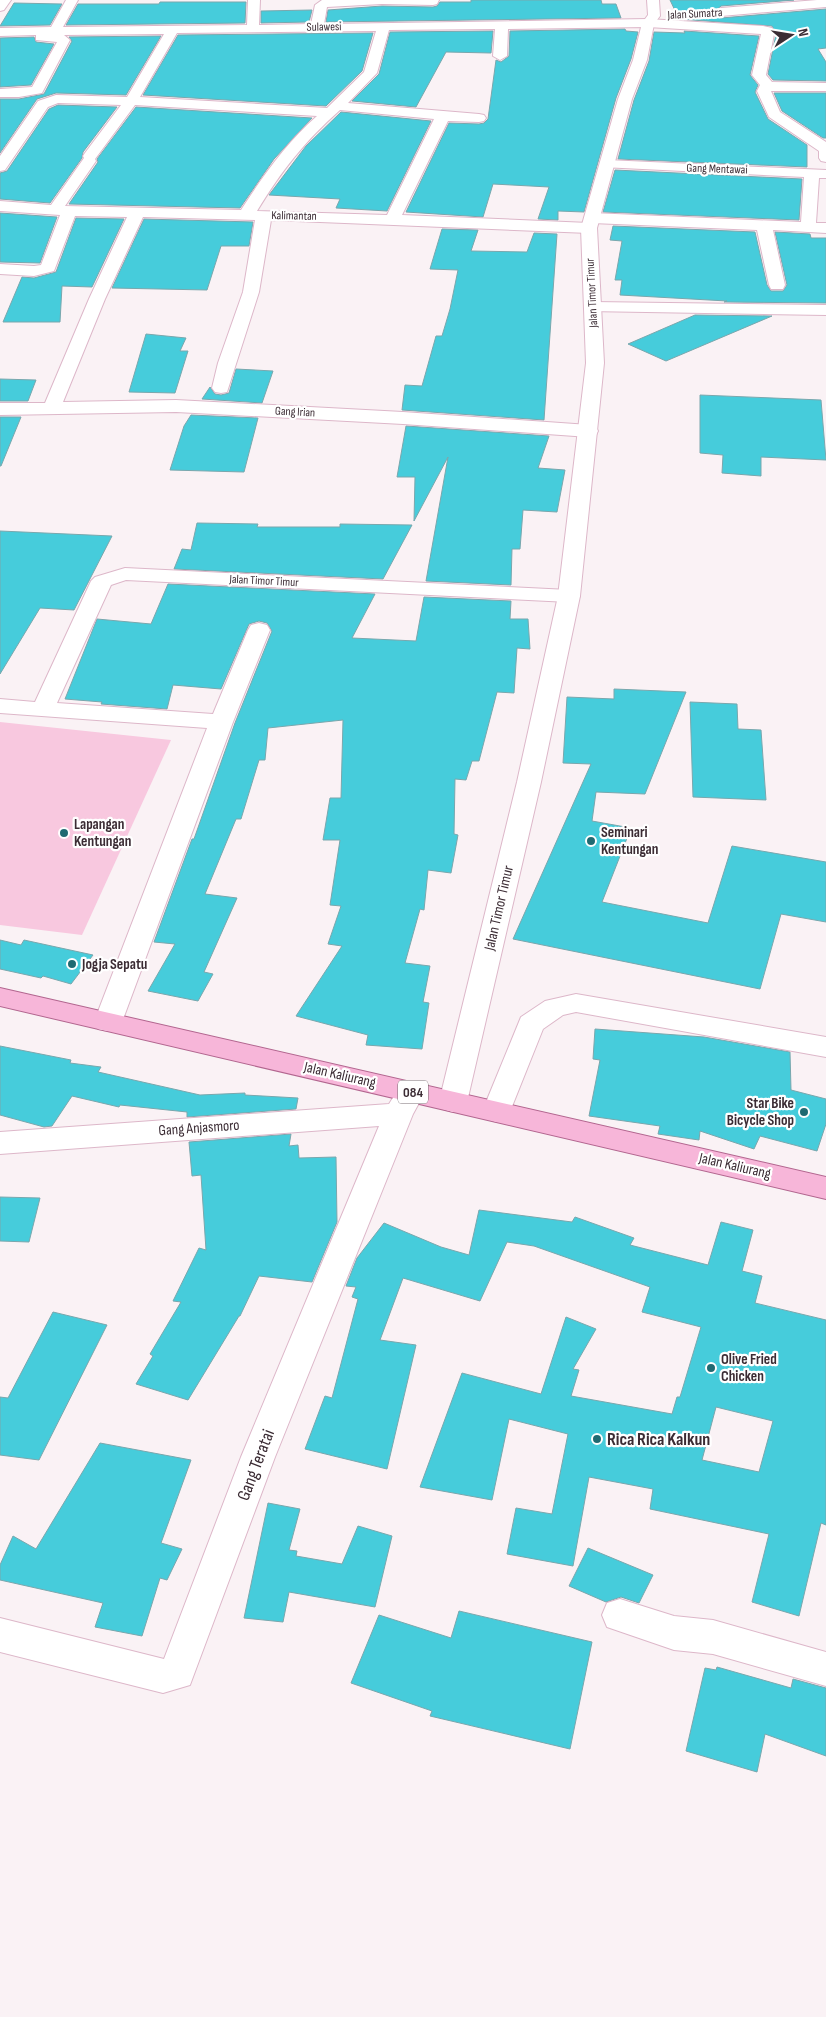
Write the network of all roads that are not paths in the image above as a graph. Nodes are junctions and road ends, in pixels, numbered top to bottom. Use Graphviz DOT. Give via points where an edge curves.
graph roads {
  1 [pos="5,0"];
  2 [pos="72,0"];
  3 [pos="254,0"];
  4 [pos="432,0"];
  5 [pos="378,1"];
  6 [pos="826,3"];
  7 [pos="0,7"];
  8 [pos="652,13"];
  9 [pos="502,24"];
  10 [pos="384,26"];
  11 [pos="429,26"];
  12 [pos="317,27"];
  13 [pos="253,28"];
  14 [pos="173,29"];
  15 [pos="55,31"];
  16 [pos="0,32"];
  17 [pos="0,37"];
  18 [pos="500,56"];
  19 [pos="768,87"];
  20 [pos="826,87"];
  21 [pos="0,93"];
  22 [pos="131,101"];
  23 [pos="333,109"];
  24 [pos="443,116"];
  25 [pos="479,118"];
  26 [pos="826,158"];
  27 [pos="607,164"];
  28 [pos="0,167"];
  29 [pos="819,173"];
  30 [pos="0,206"];
  31 [pos="62,210"];
  32 [pos="137,212"];
  33 [pos="246,215"];
  34 [pos="264,216"];
  35 [pos="392,220"];
  36 [pos="590,223"];
  37 [pos="764,227"];
  38 [pos="808,227"];
  39 [pos="826,228"];
  40 [pos="0,269"];
  41 [pos="777,285"];
  42 [pos="593,307"];
  43 [pos="826,310"];
  44 [pos="221,388"];
  45 [pos="52,407"];
  46 [pos="0,409"];
  47 [pos="589,431"];
  48 [pos="569,596"];
  49 [pos="259,630"];
  50 [pos="0,706"];
  51 [pos="43,709"];
  52 [pos="221,722"];
  53 [pos="0,997"];
  54 [pos="108,1022"];
  55 [pos="826,1047"];
  56 [pos="453,1102"];
  57 [pos="405,1103"];
  58 [pos="497,1112"];
  59 [pos="0,1143"];
  60 [pos="826,1188"];
  61 [pos="620,1615"];
  62 [pos="0,1636"];
  63 [pos="826,1669"];
  1 -- 7 [label="street"];
  2 -- 15 [label="street"];
  3 -- 13 [label="street"];
  4 -- 5 [label="street"];
  4 -- 11 [label="street"];
  5 -- 12 [label="street" via="325,2 321,5"];
  6 -- 8 [label="street, Jalan Sumatra" via="752,11"];
  8 -- 9 [label="street, Sulawesi"];
  8 -- 19 [label="street" via="679,26 768,31 759,75"];
  8 -- 27 [label="street, Jalan Timor Timur"];
  9 -- 11 [label="street, Sulawesi"];
  9 -- 18 [label="street"];
  10 -- 11 [label="street, Sulawesi"];
  10 -- 12 [label="street, Sulawesi"];
  10 -- 23 [label="street" via="370,73"];
  12 -- 13 [label="street, Sulawesi"];
  13 -- 14 [label="street, Sulawesi"];
  14 -- 15 [label="street, Sulawesi"];
  14 -- 22 [label="street"];
  15 -- 16 [label="street, Sulawesi"];
  17 -- 21 [label="street" via="64,40 37,90"];
  19 -- 20 [label="street"];
  19 -- 26 [label="street" via="764,91 774,114 826,149"];
  22 -- 23 [label="street"];
  22 -- 28 [label="street" via="56,99 43,104"];
  22 -- 31 [label="street" via="90,158"];
  23 -- 24 [label="street"];
  23 -- 33 [label="street" via="307,132 274,170"];
  24 -- 25 [label="street"];
  24 -- 35 [label="street"];
  27 -- 29 [label="street, Gang Mentawai"];
  27 -- 36 [label="street, Jalan Timor Timur"];
  29 -- 38 [label="street"];
  30 -- 31 [label="street, Kalimantan"];
  31 -- 32 [label="street, Kalimantan"];
  31 -- 40 [label="street" via="48,268 34,271"];
  32 -- 33 [label="street, Kalimantan"];
  32 -- 45 [label="street"];
  33 -- 34 [label="street, Kalimantan"];
  34 -- 35 [label="street, Kalimantan"];
  34 -- 44 [label="street" via="251,292"];
  35 -- 36 [label="street, Kalimantan"];
  36 -- 37 [label="street, Kalimantan"];
  36 -- 42 [label="street, Jalan Timor Timur"];
  37 -- 38 [label="street, Kalimantan"];
  37 -- 41 [label="street"];
  38 -- 39 [label="street, Kalimantan"];
  42 -- 43 [label="street"];
  42 -- 47 [label="street, Jalan Timor Timur" via="595,362"];
  45 -- 46 [label="street, Gang Irian"];
  45 -- 47 [label="street, Gang Irian" via="176,406"];
  47 -- 48 [label="street, Jalan Timor Timur"];
  48 -- 51 [label="street, Jalan Timor Timur" via="134,574 112,576 102,581"];
  48 -- 56 [label="street, Jalan Timor Timur" via="529,782"];
  49 -- 52 [label="street"];
  50 -- 51 [label="street"];
  51 -- 52 [label="street"];
  52 -- 54 [label="street"];
  53 -- 54 [label="main road, Jalan Kaliurang / 084"];
  54 -- 57 [label="main road, Jalan Kaliurang / 084"];
  55 -- 58 [label="street" via="576,1003 554,1007 531,1024"];
  56 -- 57 [label="main road, Jalan Kaliurang / 084"];
  56 -- 58 [label="main road, Jalan Kaliurang / 084"];
  57 -- 59 [label="street, Gang Anjasmoro"];
  57 -- 62 [label="street, Gang Teratai" via="258,1457 177,1673 163,1676"];
  58 -- 60 [label="main road, Jalan Kaliurang / 084"];
  61 -- 63 [label="street" via="674,1633 713,1637"];
}
